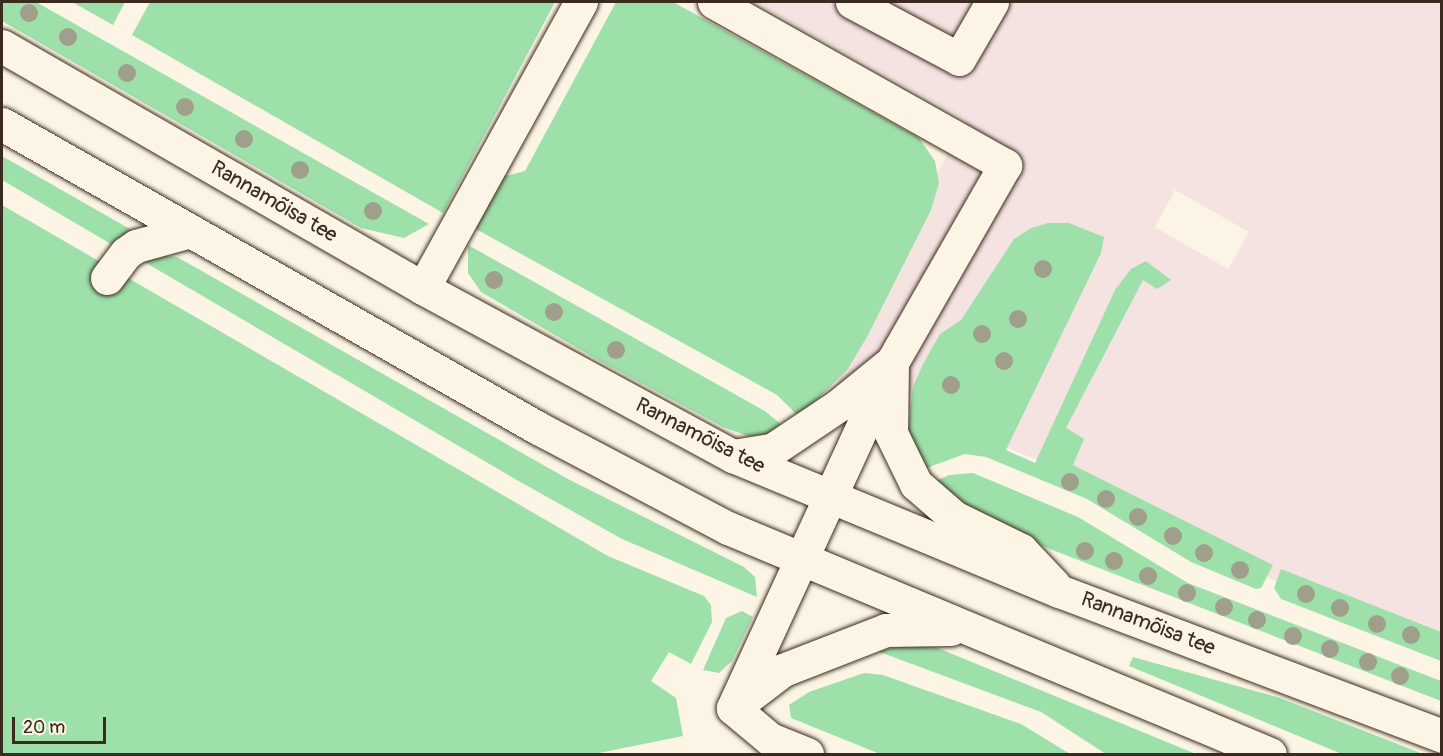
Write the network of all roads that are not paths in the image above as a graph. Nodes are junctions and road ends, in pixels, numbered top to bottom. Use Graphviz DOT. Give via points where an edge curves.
graph roads {
  1 [pos="581,2"];
  2 [pos="714,2"];
  3 [pos="852,2"];
  4 [pos="992,2"];
  5 [pos="2,46"];
  6 [pos="2,124"];
  7 [pos="191,231"];
  8 [pos="107,278"];
  9 [pos="423,288"];
  10 [pos="892,362"];
  11 [pos="733,456"];
  12 [pos="828,498"];
  13 [pos="800,558"];
  14 [pos="1059,591"];
  15 [pos="966,629"];
  16 [pos="733,708"];
  17 [pos="1442,736"];
  18 [pos="807,754"];
  19 [pos="1270,754"];
  1 -- 9 [label="main road"];
  2 -- 10 [label="main road" via="1005,165"];
  3 -- 4 [label="main road" via="959,59"];
  5 -- 9 [label="main road, Rannamõisa tee"];
  6 -- 7 [label="main road"];
  7 -- 8 [label="main road" via="136,246"];
  7 -- 13 [label="main road" via="538,428 728,528"];
  9 -- 11 [label="main road, Rannamõisa tee"];
  10 -- 11 [label="main road" via="839,405 772,450"];
  10 -- 12 [label="main road"];
  10 -- 14 [label="main road" via="891,433 916,484 954,517 1021,549"];
  11 -- 12 [label="main road, Rannamõisa tee"];
  12 -- 13 [label="main road"];
  12 -- 14 [label="main road, Rannamõisa tee"];
  13 -- 15 [label="main road"];
  13 -- 16 [label="main road"];
  14 -- 17 [label="main road, Rannamõisa tee"];
  15 -- 16 [label="main road" via="886,630 783,670"];
  15 -- 19 [label="main road"];
  16 -- 18 [label="main road" via="770,739"];
}
